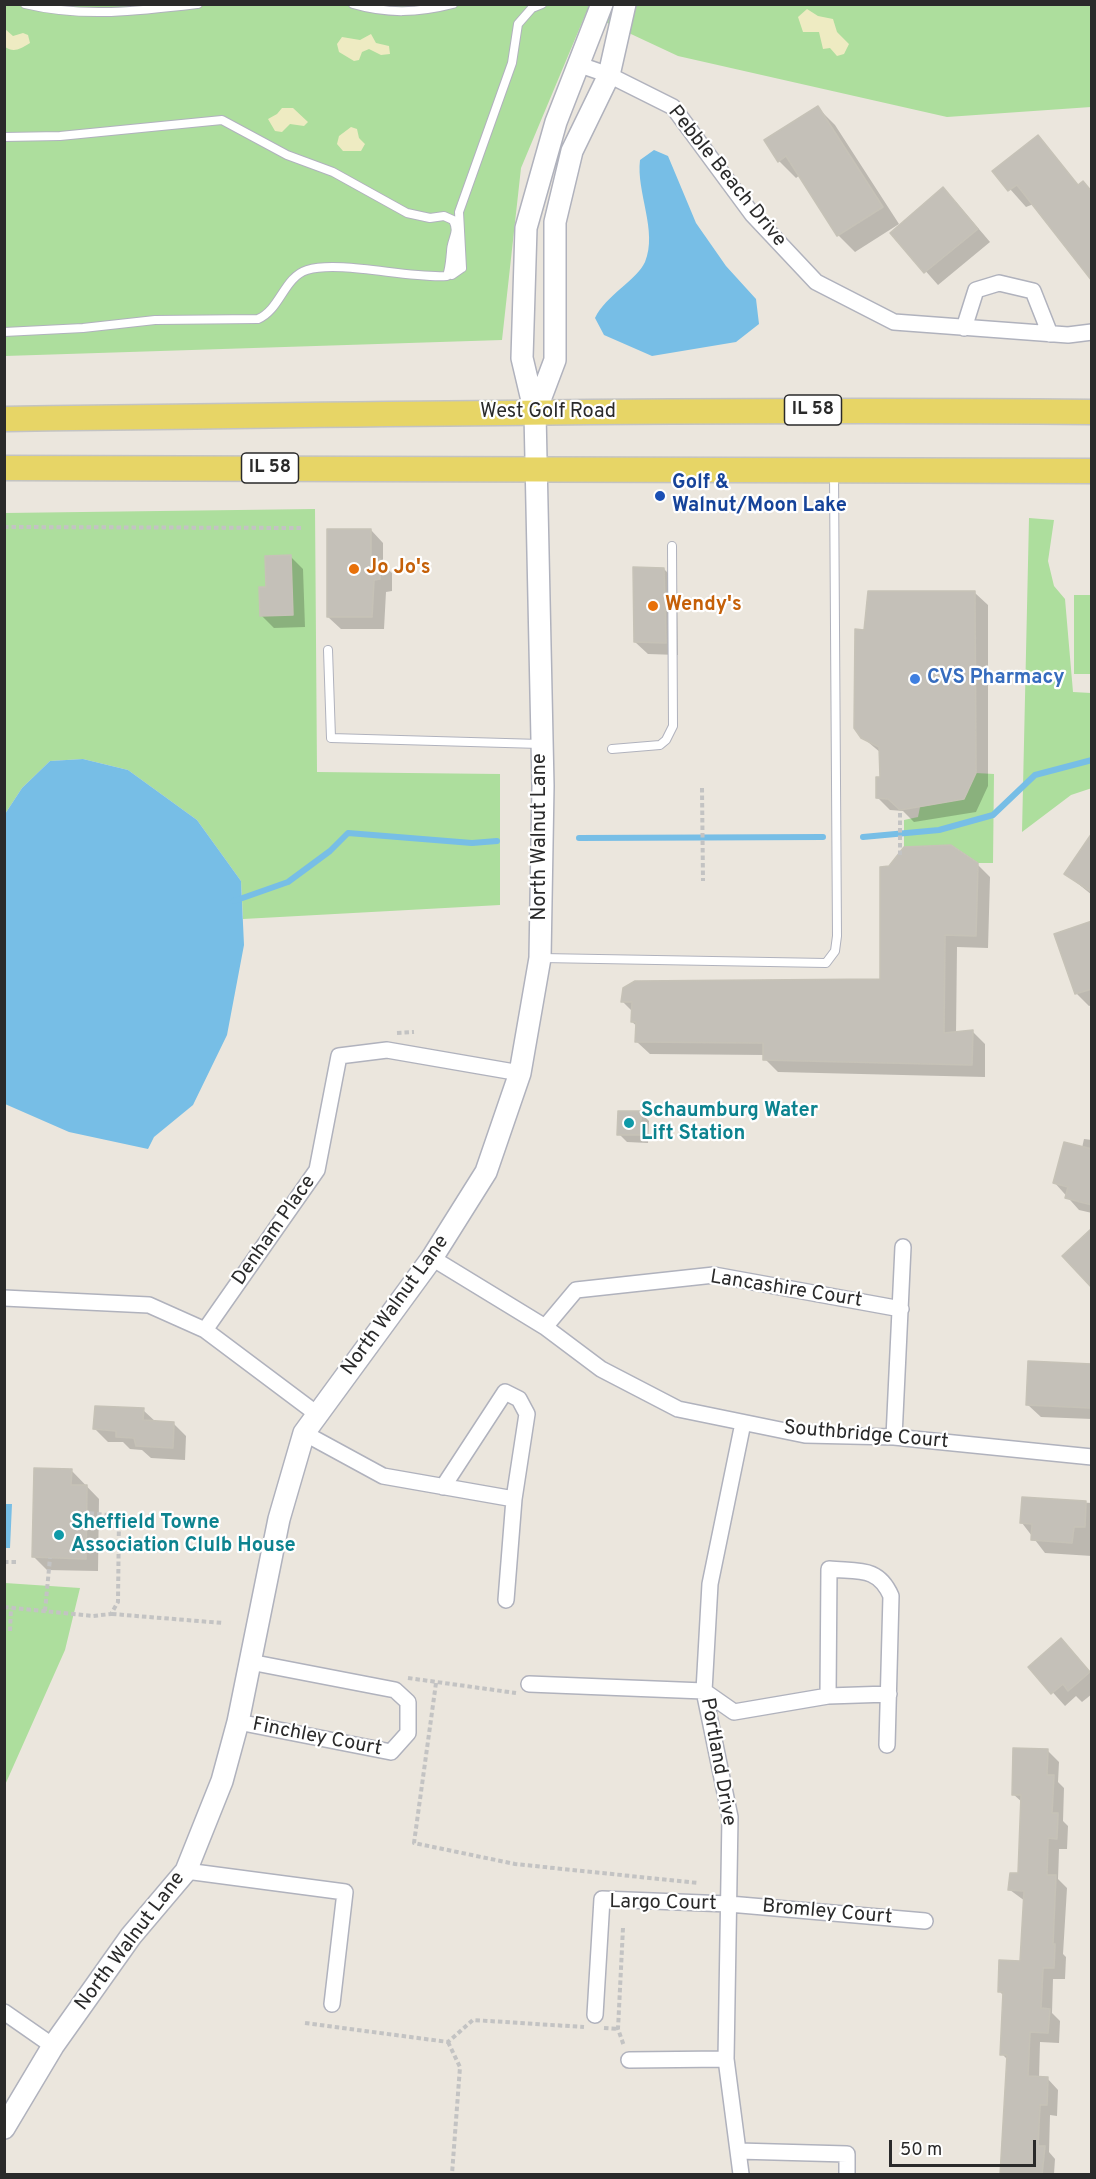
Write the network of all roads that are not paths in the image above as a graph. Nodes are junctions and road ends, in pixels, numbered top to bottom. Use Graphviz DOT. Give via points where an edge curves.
graph roads {
  1 [pos="25,4"];
  2 [pos="198,4"];
  3 [pos="353,4"];
  4 [pos="453,4"];
  5 [pos="542,4"];
  6 [pos="602,4"];
  7 [pos="625,4"];
  8 [pos="580,65"];
  9 [pos="609,75"];
  10 [pos="4,137"];
  11 [pos="461,204"];
  12 [pos="444,216"];
  13 [pos="462,268"];
  14 [pos="964,328"];
  15 [pos="4,332"];
  16 [pos="1092,332"];
  17 [pos="1050,334"];
  18 [pos="1092,412"];
  19 [pos="535,413"];
  20 [pos="4,419"];
  21 [pos="4,468"];
  22 [pos="536,468"];
  23 [pos="834,468"];
  24 [pos="1092,471"];
  25 [pos="672,546"];
  26 [pos="328,650"];
  27 [pos="542,744"];
  28 [pos="612,749"];
  29 [pos="540,958"];
  30 [pos="520,1073"];
  31 [pos="903,1247"];
  32 [pos="432,1258"];
  33 [pos="4,1298"];
  34 [pos="901,1309"];
  35 [pos="545,1327"];
  36 [pos="205,1330"];
  37 [pos="317,1414"];
  38 [pos="743,1423"];
  39 [pos="304,1432"];
  40 [pos="894,1437"];
  41 [pos="1092,1457"];
  42 [pos="443,1487"];
  43 [pos="514,1499"];
  44 [pos="506,1600"];
  45 [pos="250,1662"];
  46 [pos="525,1689"];
  47 [pos="704,1691"];
  48 [pos="889,1694"];
  49 [pos="828,1696"];
  50 [pos="238,1722"];
  51 [pos="887,1744"];
  52 [pos="186,1871"];
  53 [pos="729,1904"];
  54 [pos="925,1921"];
  55 [pos="332,2004"];
  56 [pos="4,2012"];
  57 [pos="596,2015"];
  58 [pos="53,2046"];
  59 [pos="726,2059"];
  60 [pos="629,2060"];
  61 [pos="4,2128"];
  62 [pos="738,2151"];
  63 [pos="741,2175"];
  64 [pos="847,2175"];
  1 -- 2 [label="lane" via="57,11 118,13"];
  3 -- 4 [label="lane" via="401,13"];
  5 -- 11 [label="lane" via="532,8 518,24 512,63"];
  6 -- 8 [label="street"];
  7 -- 9 [label="street"];
  8 -- 9 [label="street, Pebble Beach Drive"];
  8 -- 19 [label="street" via="556,122 526,228 522,358"];
  9 -- 14 [label="street, Pebble Beach Drive" via="673,107 752,214 816,282 894,322"];
  9 -- 19 [label="street" via="572,151 555,222 555,360"];
  10 -- 12 [label="lane" via="70,136 222,120 287,155 333,172 407,213 430,218"];
  11 -- 12 [label="lane"];
  11 -- 13 [label="lane" via="457,218"];
  12 -- 15 [label="lane" via="456,226 447,276 308,270 296,278 267,315 258,319 154,320"];
  14 -- 17 [label="street, Pebble Beach Drive"];
  14 -- 17 [label="street" via="976,290 999,283 1033,291"];
  16 -- 17 [label="street, Pebble Beach Drive"];
  18 -- 19 [label="main road, West Golf Road / IL 58"];
  19 -- 20 [label="main road, West Golf Road / IL 58"];
  19 -- 22 [label="street, North Walnut Lane"];
  21 -- 22 [label="main road, IL 58"];
  22 -- 23 [label="main road, IL 58"];
  22 -- 27 [label="street, North Walnut Lane"];
  23 -- 24 [label="main road, IL 58"];
  23 -- 29 [label="lane" via="835,951 826,963"];
  25 -- 28 [label="lane" via="673,726 660,745"];
  26 -- 27 [label="lane" via="331,738"];
  27 -- 29 [label="street, North Walnut Lane"];
  29 -- 30 [label="street, North Walnut Lane"];
  30 -- 32 [label="street, North Walnut Lane" via="486,1172"];
  30 -- 36 [label="street, Denham Place" via="387,1050 339,1056 317,1170"];
  31 -- 34 [label="street"];
  32 -- 35 [label="street, Southbridge Court"];
  32 -- 37 [label="street, North Walnut Lane"];
  33 -- 36 [label="street" via="148,1305"];
  34 -- 35 [label="street, Lancashire Court" via="714,1275 576,1290"];
  34 -- 40 [label="street"];
  35 -- 38 [label="street, Southbridge Court" via="601,1369 678,1409"];
  36 -- 37 [label="street"];
  37 -- 39 [label="street, North Walnut Lane"];
  38 -- 40 [label="street, Southbridge Court" via="805,1435"];
  38 -- 47 [label="street, Portland Drive" via="710,1584"];
  39 -- 42 [label="street" via="383,1476"];
  39 -- 45 [label="street, North Walnut Lane" via="279,1519"];
  40 -- 41 [label="street, Southbridge Court"];
  42 -- 43 [label="street"];
  42 -- 43 [label="street" via="505,1392 519,1399 527,1414"];
  43 -- 44 [label="street"];
  45 -- 50 [label="street, North Walnut Lane"];
  45 -- 50 [label="street, Finchley Court" via="395,1690 408,1702 408,1732 392,1752"];
  46 -- 47 [label="street"];
  47 -- 49 [label="street" via="734,1712"];
  47 -- 53 [label="street, Portland Drive" via="730,1817"];
  48 -- 49 [label="street"];
  48 -- 49 [label="street" via="891,1596 886,1584 874,1573 829,1569"];
  48 -- 51 [label="street"];
  50 -- 52 [label="street, North Walnut Lane" via="222,1781"];
  52 -- 55 [label="street" via="345,1892"];
  52 -- 58 [label="street, North Walnut Lane" via="131,1936"];
  53 -- 54 [label="street, Bromley Court"];
  53 -- 57 [label="street, Largo Court" via="602,1899"];
  53 -- 59 [label="street, Portland Drive"];
  56 -- 58 [label="street"];
  58 -- 61 [label="street, North Walnut Lane"];
  59 -- 60 [label="street"];
  59 -- 62 [label="street, Portland Drive"];
  62 -- 63 [label="street, Portland Drive"];
  62 -- 64 [label="street" via="847,2154"];
}
